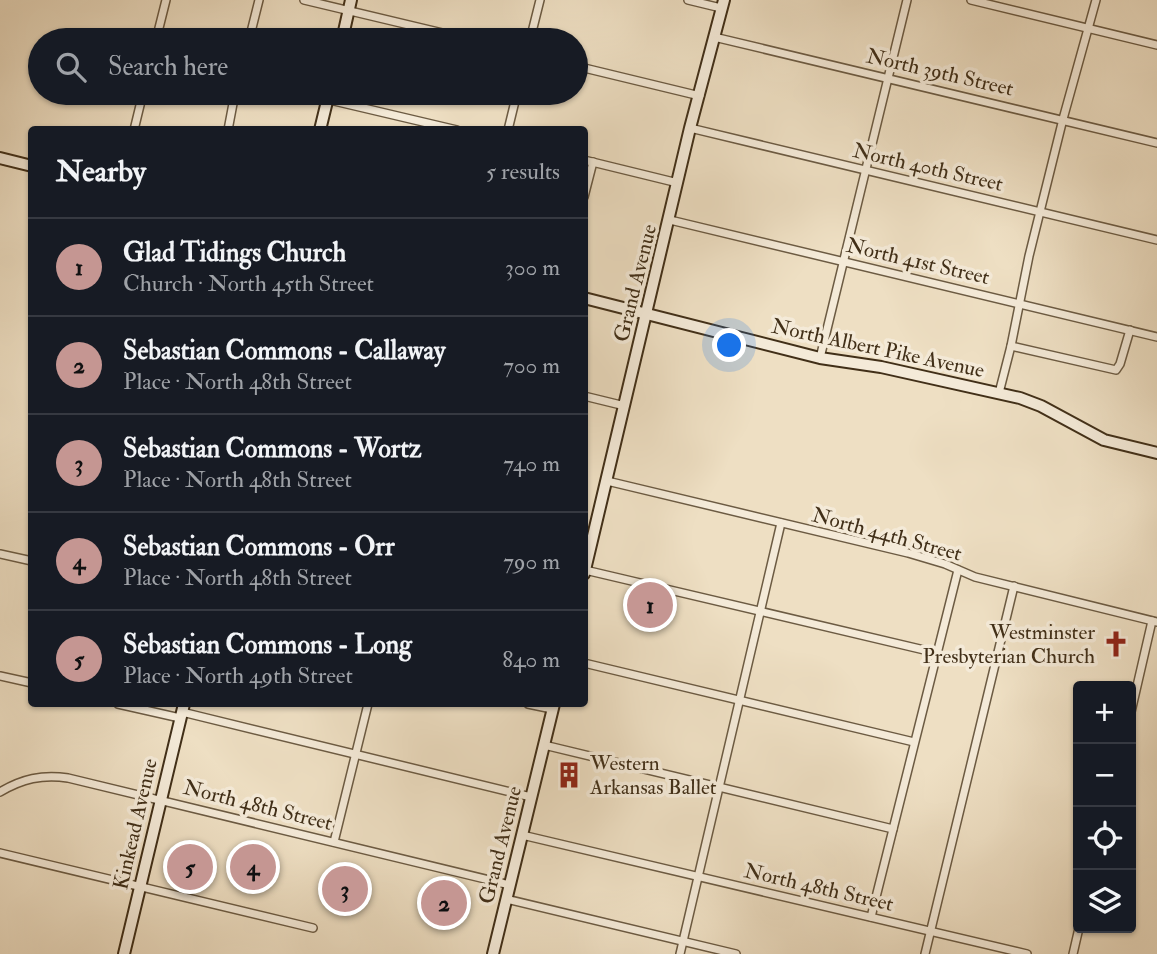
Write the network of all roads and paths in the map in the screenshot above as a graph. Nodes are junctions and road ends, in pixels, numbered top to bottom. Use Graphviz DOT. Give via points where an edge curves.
graph roads {
  1 [pos="166,0"];
  2 [pos="260,0"];
  3 [pos="304,0"];
  4 [pos="540,0"];
  5 [pos="688,0"];
  6 [pos="907,0"];
  7 [pos="971,0"];
  8 [pos="1096,0"];
  9 [pos="722,4"];
  10 [pos="350,5"];
  11 [pos="159,28"];
  12 [pos="252,28"];
  13 [pos="345,28"];
  14 [pos="430,28"];
  15 [pos="533,28"];
  16 [pos="1089,28"];
  17 [pos="714,37"];
  18 [pos="1157,45"];
  19 [pos="588,68"];
  20 [pos="888,78"];
  21 [pos="700,96"];
  22 [pos="140,105"];
  23 [pos="233,105"];
  24 [pos="326,105"];
  25 [pos="362,105"];
  26 [pos="514,105"];
  27 [pos="414,119"];
  28 [pos="1063,119"];
  29 [pos="135,126"];
  30 [pos="229,126"];
  31 [pos="321,126"];
  32 [pos="413,126"];
  33 [pos="441,126"];
  34 [pos="509,126"];
  35 [pos="691,128"];
  36 [pos="1157,143"];
  37 [pos="0,158"];
  38 [pos="588,161"];
  39 [pos="593,162"];
  40 [pos="28,165"];
  41 [pos="865,170"];
  42 [pos="588,181"];
  43 [pos="678,183"];
  44 [pos="1041,211"];
  45 [pos="670,220"];
  46 [pos="1157,240"];
  47 [pos="843,261"];
  48 [pos="588,299"];
  49 [pos="1020,303"];
  50 [pos="647,313"];
  51 [pos="1130,330"];
  52 [pos="1157,337"];
  53 [pos="1011,346"];
  54 [pos="820,358"];
  55 [pos="999,393"];
  56 [pos="588,397"];
  57 [pos="625,406"];
  58 [pos="1157,453"];
  59 [pos="607,481"];
  60 [pos="781,523"];
  61 [pos="589,532"];
  62 [pos="0,554"];
  63 [pos="28,560"];
  64 [pos="958,570"];
  65 [pos="588,573"];
  66 [pos="1014,586"];
  67 [pos="760,612"];
  68 [pos="1155,622"];
  69 [pos="937,653"];
  70 [pos="588,664"];
  71 [pos="0,676"];
  72 [pos="28,682"];
  73 [pos="1136,693"];
  74 [pos="740,699"];
  75 [pos="145,707"];
  76 [pos="367,707"];
  77 [pos="553,707"];
  78 [pos="182,711"];
  79 [pos="914,743"];
  80 [pos="544,745"];
  81 [pos="355,755"];
  82 [pos="719,787"];
  83 [pos="0,792"];
  84 [pos="531,797"];
  85 [pos="161,800"];
  86 [pos="893,829"];
  87 [pos="522,835"];
  88 [pos="334,842"];
  89 [pos="0,853"];
  90 [pos="698,877"];
  91 [pos="510,885"];
  92 [pos="141,887"];
  93 [pos="506,899"];
  94 [pos="871,917"];
  95 [pos="313,928"];
  96 [pos="930,931"];
  97 [pos="1078,933"];
  98 [pos="683,942"];
  99 [pos="124,954"];
  100 [pos="493,954"];
  101 [pos="680,954"];
  102 [pos="736,954"];
  103 [pos="925,954"];
  104 [pos="1027,954"];
  105 [pos="1073,954"];
  1 -- 11 [label="street"];
  2 -- 12 [label="street"];
  3 -- 10 [label="street"];
  4 -- 15 [label="street"];
  5 -- 9 [label="street"];
  6 -- 20 [label="street"];
  7 -- 16 [label="street"];
  8 -- 16 [label="street"];
  9 -- 17 [label="street, Grand Avenue"];
  10 -- 13 [label="street"];
  10 -- 14 [label="street"];
  16 -- 18 [label="street"];
  16 -- 28 [label="street"];
  17 -- 20 [label="street, North 39th Street"];
  17 -- 21 [label="street, Grand Avenue"];
  19 -- 21 [label="street"];
  20 -- 28 [label="street, North 39th Street"];
  20 -- 41 [label="street"];
  21 -- 35 [label="street, Grand Avenue"];
  22 -- 29 [label="street"];
  23 -- 30 [label="street"];
  24 -- 31 [label="street"];
  25 -- 27 [label="street"];
  26 -- 34 [label="street"];
  27 -- 32 [label="street"];
  27 -- 33 [label="street"];
  28 -- 36 [label="street, North 39th Street"];
  28 -- 44 [label="street"];
  35 -- 41 [label="street, North 40th Street"];
  35 -- 43 [label="street, Grand Avenue"];
  37 -- 40 [label="street"];
  38 -- 39 [label="street"];
  39 -- 42 [label="street"];
  39 -- 43 [label="street"];
  41 -- 44 [label="street, North 40th Street"];
  41 -- 47 [label="street"];
  43 -- 45 [label="street, Grand Avenue"];
  44 -- 46 [label="street, North 40th Street"];
  44 -- 49 [label="street"];
  45 -- 47 [label="street, North 41st Street"];
  45 -- 50 [label="street, Grand Avenue"];
  47 -- 49 [label="street, North 41st Street"];
  47 -- 54 [label="street"];
  48 -- 50 [label="street, North Albert Pike Avenue"];
  49 -- 51 [label="street, North 41st Street"];
  49 -- 53 [label="street"];
  50 -- 54 [label="street, North Albert Pike Avenue"];
  50 -- 57 [label="street, Grand Avenue"];
  51 -- 52 [label="street, North 41st Street"];
  51 -- 53 [label="street" via="1115,370"];
  53 -- 55 [label="street"];
  54 -- 55 [label="street, North Albert Pike Avenue"];
  55 -- 58 [label="street, North Albert Pike Avenue" via="1041,406 1104,440"];
  56 -- 57 [label="street"];
  57 -- 59 [label="street, Grand Avenue"];
  59 -- 60 [label="street, North 44th Street"];
  59 -- 61 [label="street, Grand Avenue"];
  60 -- 64 [label="street, North 44th Street" via="908,553"];
  60 -- 67 [label="street"];
  62 -- 63 [label="street"];
  64 -- 66 [label="street, North 44th Street"];
  64 -- 69 [label="street"];
  65 -- 67 [label="street"];
  66 -- 68 [label="street, North 44th Street"];
  66 -- 96 [label="street"];
  67 -- 69 [label="street"];
  67 -- 74 [label="street"];
  68 -- 73 [label="street"];
  69 -- 79 [label="street"];
  70 -- 74 [label="street"];
  71 -- 72 [label="street"];
  74 -- 79 [label="street"];
  74 -- 82 [label="street"];
  75 -- 78 [label="street"];
  76 -- 81 [label="street"];
  77 -- 80 [label="street, Grand Avenue"];
  78 -- 81 [label="street"];
  78 -- 85 [label="street, Kinkead Avenue"];
  79 -- 86 [label="street"];
  80 -- 82 [label="street"];
  80 -- 84 [label="street, Grand Avenue"];
  81 -- 84 [label="street"];
  81 -- 88 [label="street"];
  82 -- 86 [label="street"];
  82 -- 90 [label="street"];
  83 -- 85 [label="street, North 48th Street" via="35,777 57,776"];
  84 -- 87 [label="street, Grand Avenue"];
  85 -- 88 [label="street, North 48th Street"];
  85 -- 92 [label="street, Kinkead Avenue"];
  86 -- 94 [label="street"];
  87 -- 90 [label="street, North 48th Street"];
  87 -- 91 [label="street, Grand Avenue"];
  88 -- 91 [label="street, North 48th Street"];
  89 -- 92 [label="street"];
  90 -- 94 [label="street, North 48th Street"];
  90 -- 98 [label="street"];
  91 -- 93 [label="street, Grand Avenue"];
  92 -- 95 [label="street"];
  92 -- 99 [label="street, Kinkead Avenue"];
  93 -- 98 [label="street"];
  93 -- 100 [label="street, Grand Avenue"];
  94 -- 96 [label="street, North 48th Street"];
  96 -- 103 [label="street"];
  96 -- 104 [label="street, North 48th Street"];
  97 -- 105 [label="street"];
  98 -- 101 [label="street"];
  98 -- 102 [label="street"];
}
